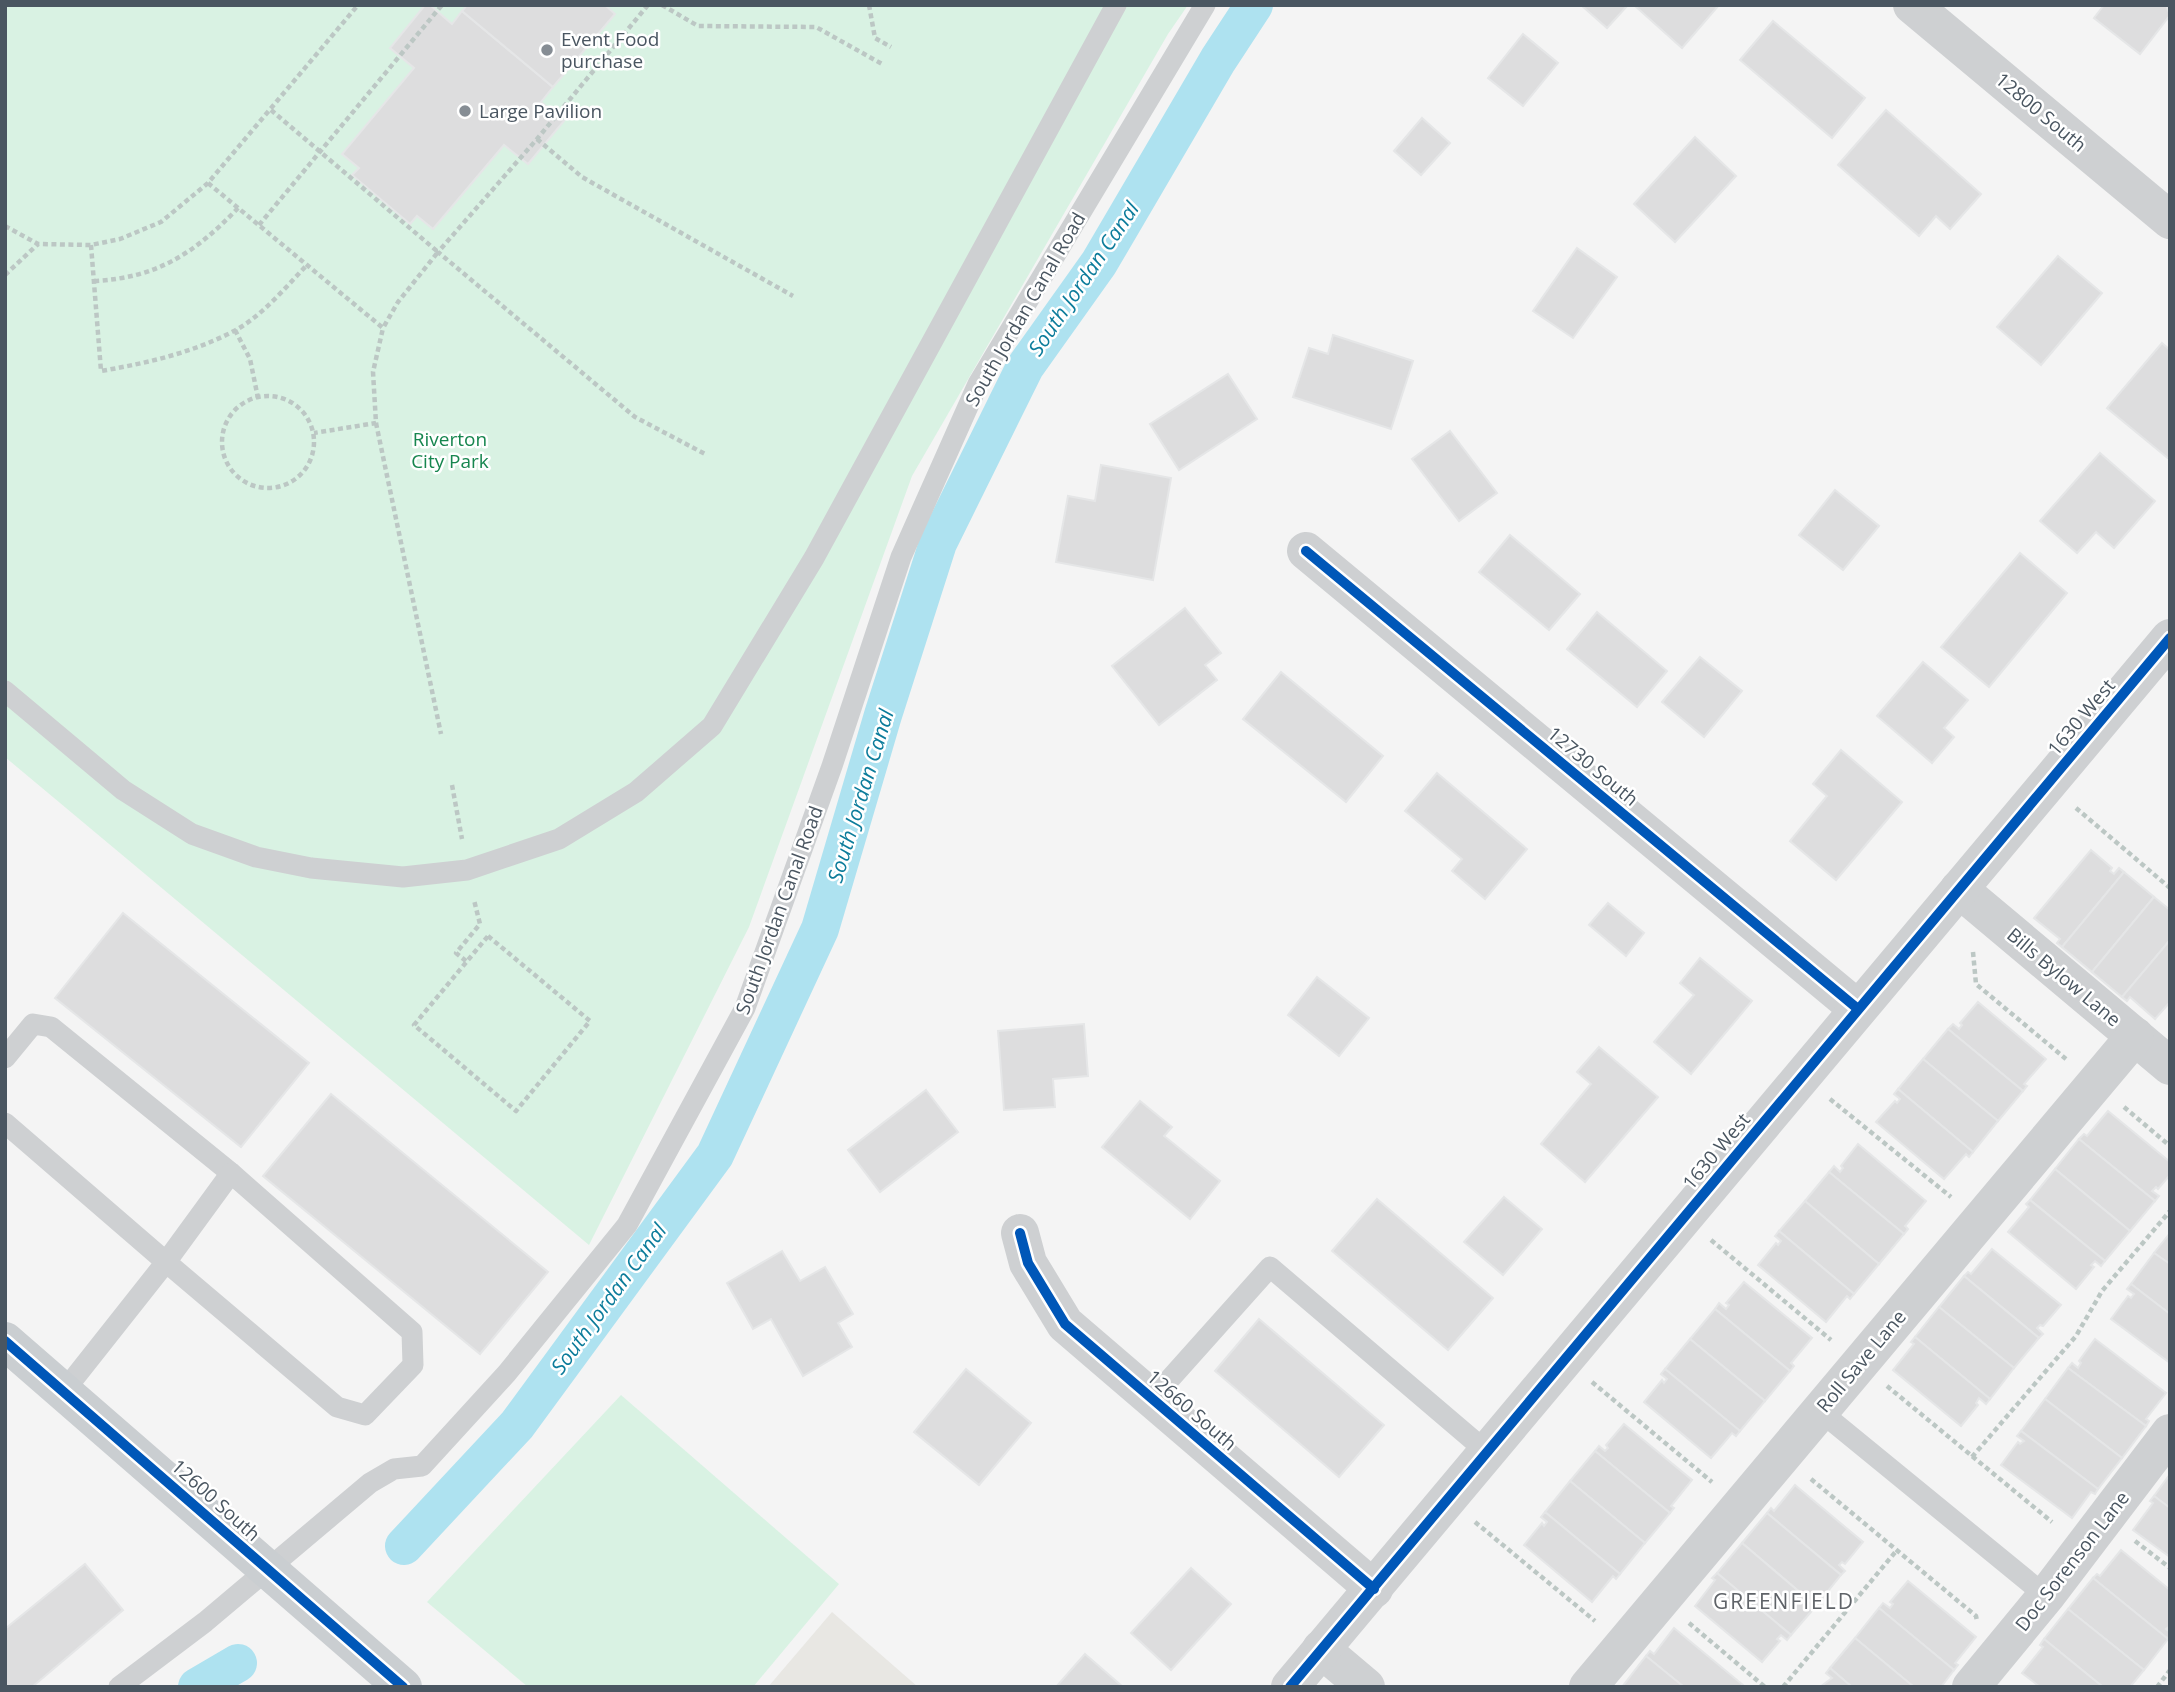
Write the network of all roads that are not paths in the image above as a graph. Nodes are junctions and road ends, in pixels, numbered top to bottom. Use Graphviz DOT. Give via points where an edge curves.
graph roads {
  1 [pos="1116,5"];
  2 [pos="1205,5"];
  3 [pos="1912,5"];
  4 [pos="2170,220"];
  5 [pos="1306,551"];
  6 [pos="2170,638"];
  7 [pos="5,691"];
  8 [pos="1959,889"];
  9 [pos="1858,1009"];
  10 [pos="2134,1036"];
  11 [pos="5,1058"];
  12 [pos="2170,1066"];
  13 [pos="5,1123"];
  14 [pos="231,1173"];
  15 [pos="1020,1233"];
  16 [pos="166,1262"];
  17 [pos="5,1341"];
  18 [pos="64,1391"];
  19 [pos="1152,1399"];
  20 [pos="1820,1410"];
  21 [pos="2170,1433"];
  22 [pos="1487,1452"];
  23 [pos="268,1570"];
  24 [pos="1374,1589"];
  25 [pos="2046,1596"];
  26 [pos="1321,1649"];
  27 [pos="119,1687"];
  28 [pos="403,1687"];
  29 [pos="1290,1687"];
  30 [pos="1366,1687"];
  31 [pos="1588,1687"];
  32 [pos="1971,1687"];
  1 -- 7 [label="lane" via="814,558 720,714 636,792 559,839 467,870 403,877 311,868 256,857 192,834 123,790"];
  2 -- 23 [label="lane, South Jordan Canal Road" via="978,384 901,557 745,1008 627,1225 507,1373 422,1466 394,1469 370,1483"];
  3 -- 4 [label="street, 12800 South"];
  5 -- 9 [label="street, 12730 South"];
  6 -- 8 [label="street, 1630 West"];
  8 -- 9 [label="street, 1630 West"];
  8 -- 10 [label="street, Bills Bylow Lane"];
  9 -- 22 [label="street, 1630 West"];
  10 -- 12 [label="street, Bills Bylow Lane"];
  10 -- 20 [label="street, Roll Save Lane"];
  11 -- 14 [label="lane" via="33,1024 51,1027"];
  13 -- 16 [label="lane"];
  14 -- 16 [label="lane"];
  14 -- 16 [label="lane" via="412,1332 413,1364 365,1415 337,1407"];
  15 -- 19 [label="street, 12660 South" via="1028,1263 1065,1324"];
  16 -- 18 [label="lane"];
  17 -- 18 [label="main road, 12600 South"];
  18 -- 23 [label="main road, 12600 South"];
  19 -- 22 [label="lane" via="1270,1267"];
  19 -- 24 [label="street, 12660 South"];
  20 -- 25 [label="lane"];
  20 -- 31 [label="street, Roll Save Lane"];
  21 -- 25 [label="street, Doc Sorenson Lane"];
  22 -- 24 [label="street, 1630 West"];
  23 -- 27 [label="lane, South Jordan Canal Road"];
  23 -- 28 [label="main road, 12600 South"];
  24 -- 26 [label="street, 1630 West"];
  25 -- 32 [label="street, Doc Sorenson Lane"];
  26 -- 29 [label="street, 1630 West"];
  26 -- 30 [label="street"];
}
